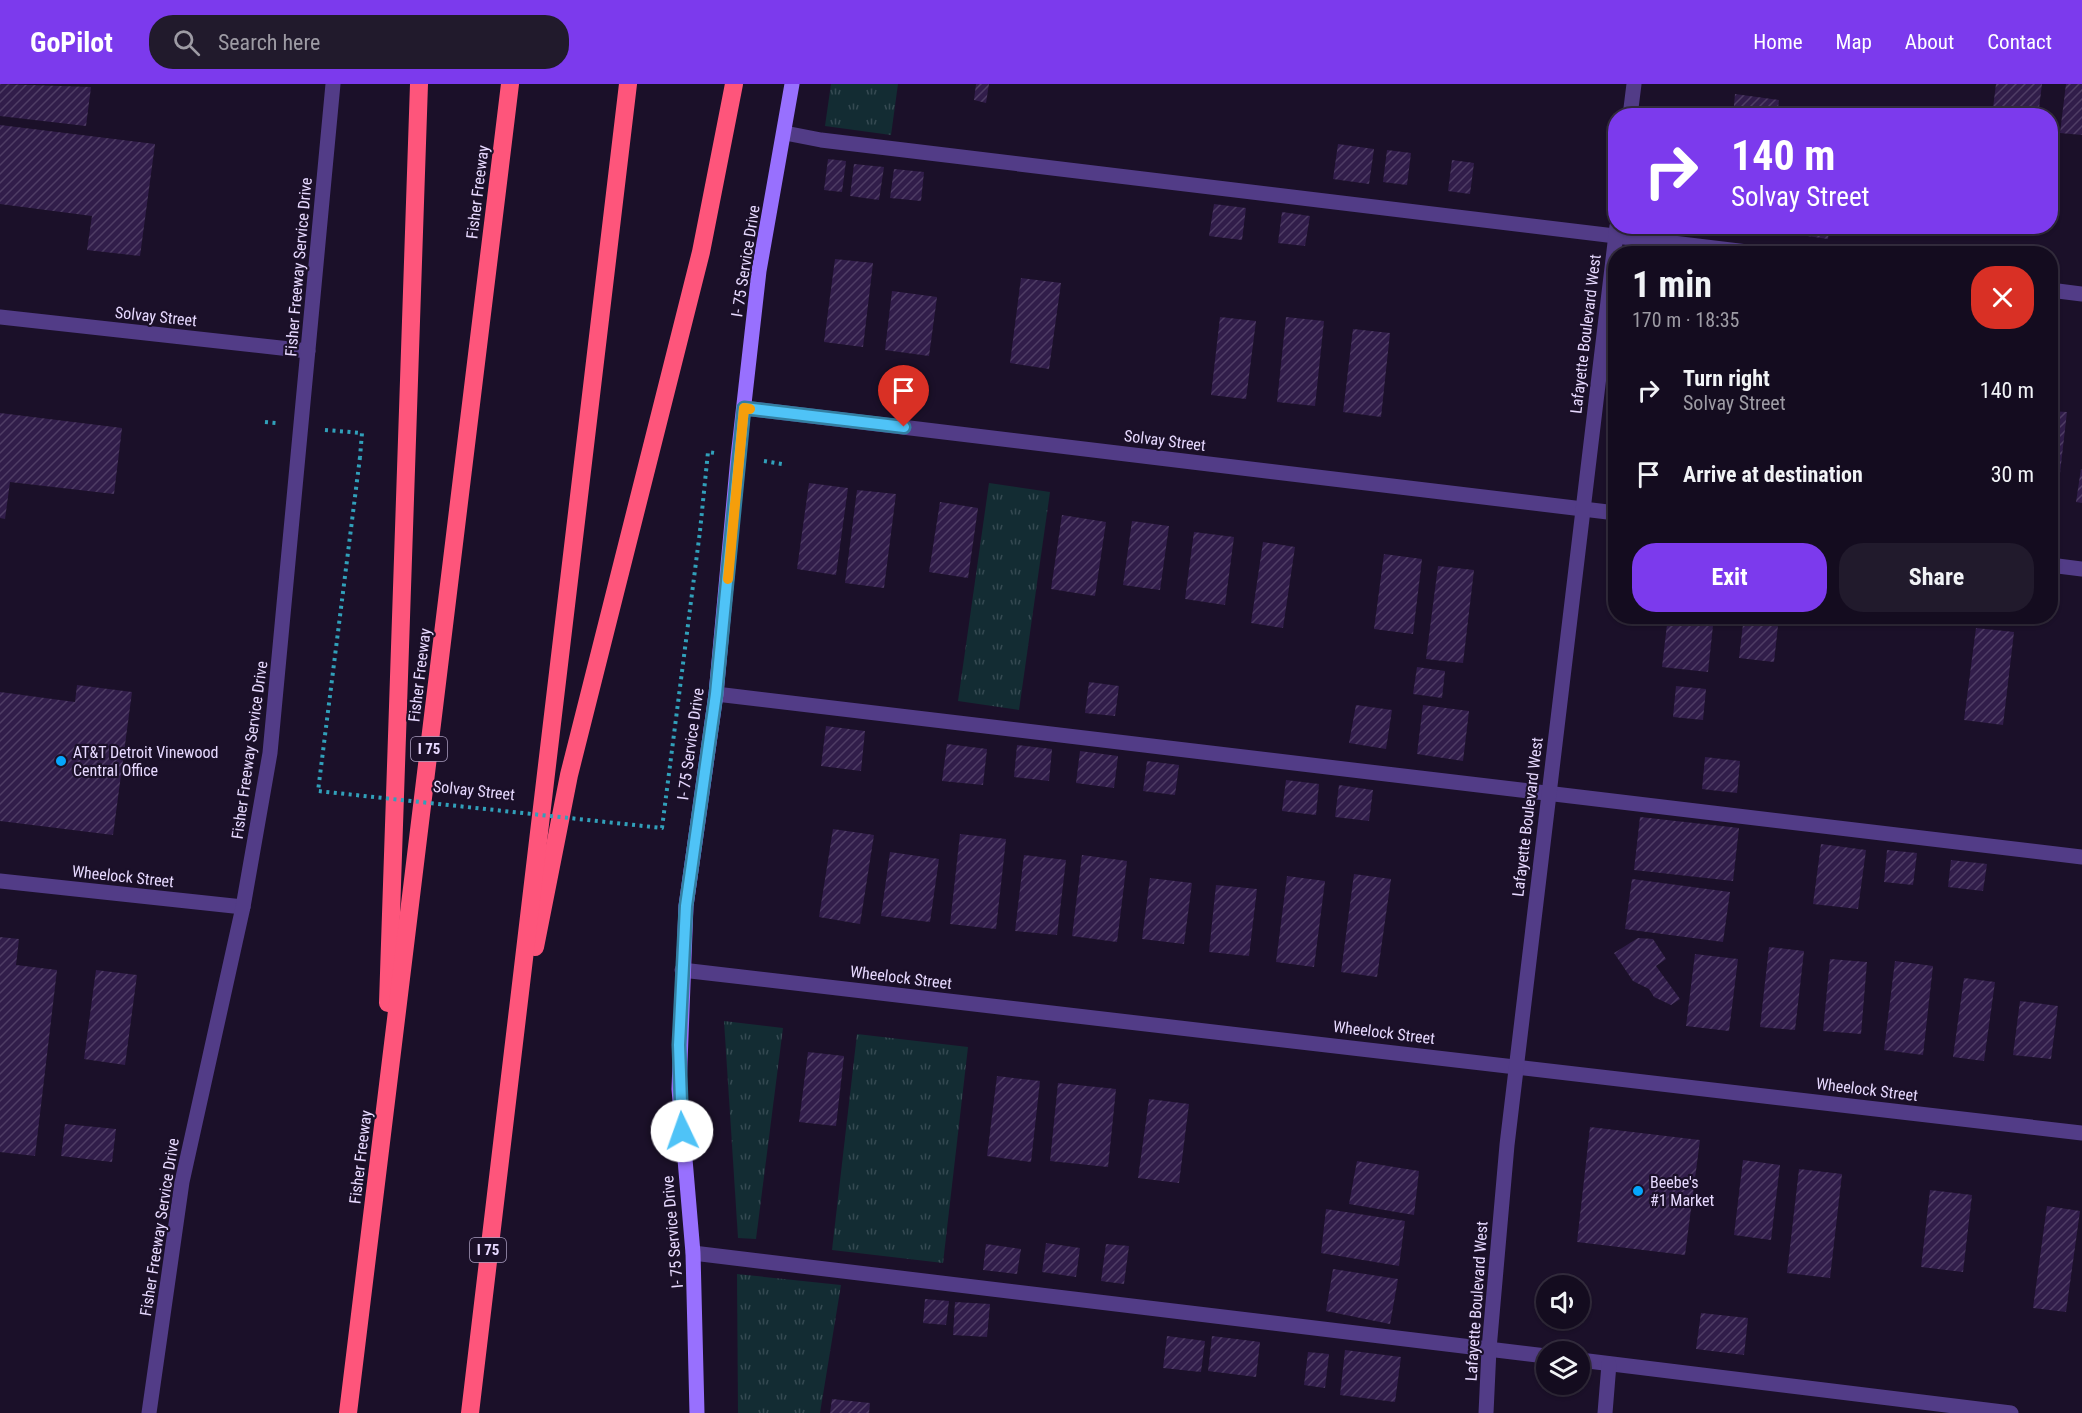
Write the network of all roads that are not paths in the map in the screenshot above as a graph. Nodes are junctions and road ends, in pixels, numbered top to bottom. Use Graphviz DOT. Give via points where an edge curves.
graph roads {
  1 [pos="333,84"];
  2 [pos="419,84"];
  3 [pos="510,84"];
  4 [pos="628,84"];
  5 [pos="734,84"];
  6 [pos="792,84"];
  7 [pos="1634,84"];
  8 [pos="1631,108"];
  9 [pos="785,133"];
  10 [pos="1608,230"];
  11 [pos="1635,234"];
  12 [pos="1713,246"];
  13 [pos="2058,291"];
  14 [pos="2082,294"];
  15 [pos="1608,296"];
  16 [pos="0,317"];
  17 [pos="308,351"];
  18 [pos="744,408"];
  19 [pos="1582,509"];
  20 [pos="1608,512"];
  21 [pos="2058,566"];
  22 [pos="2082,569"];
  23 [pos="716,694"];
  24 [pos="1548,793"];
  25 [pos="2082,857"];
  26 [pos="0,881"];
  27 [pos="243,907"];
  28 [pos="681,970"];
  29 [pos="1516,1065"];
  30 [pos="507,1087"];
  31 [pos="384,1120"];
  32 [pos="2082,1133"];
  33 [pos="693,1253"];
  34 [pos="1488,1349"];
  35 [pos="1536,1355"];
  36 [pos="1590,1361"];
  37 [pos="1609,1364"];
  38 [pos="149,1413"];
  39 [pos="348,1413"];
  40 [pos="470,1413"];
  41 [pos="697,1413"];
  42 [pos="1486,1413"];
  43 [pos="1605,1413"];
  44 [pos="2011,1413"];
  1 -- 17 [label="street, Fisher Freeway Service Drive"];
  2 -- 31 [label="highway"];
  3 -- 31 [label="highway, Fisher Freeway / I 75"];
  4 -- 30 [label="highway, I 75"];
  5 -- 30 [label="highway" via="701,252 569,775"];
  6 -- 9 [label="main road, I- 75 Service Drive"];
  7 -- 8 [label="street"];
  9 -- 10 [label="street"];
  9 -- 18 [label="main road, I- 75 Service Drive" via="759,271"];
  11 -- 12 [label="street"];
  13 -- 14 [label="street"];
  15 -- 19 [label="street, Lafayette Boulevard West"];
  16 -- 17 [label="street, Solvay Street"];
  17 -- 27 [label="street, Fisher Freeway Service Drive" via="277,692"];
  18 -- 19 [label="street, Solvay Street"];
  18 -- 23 [label="main road, I- 75 Service Drive"];
  19 -- 20 [label="street, Solvay Street"];
  19 -- 24 [label="street, Lafayette Boulevard West"];
  21 -- 22 [label="street"];
  23 -- 24 [label="street"];
  23 -- 28 [label="main road, I- 75 Service Drive" via="691,864"];
  24 -- 25 [label="street"];
  24 -- 29 [label="street, Lafayette Boulevard West"];
  26 -- 27 [label="street, Wheelock Street"];
  27 -- 38 [label="street, Fisher Freeway Service Drive" via="182,1182"];
  28 -- 29 [label="street, Wheelock Street"];
  28 -- 33 [label="main road, I- 75 Service Drive" via="679,1089"];
  29 -- 32 [label="street, Wheelock Street"];
  29 -- 34 [label="street, Lafayette Boulevard West"];
  30 -- 40 [label="highway, I 75"];
  31 -- 39 [label="highway, Fisher Freeway / I 75"];
  33 -- 34 [label="street"];
  33 -- 41 [label="main road, I- 75 Service Drive"];
  34 -- 35 [label="street"];
  34 -- 42 [label="street, Lafayette Boulevard West"];
  36 -- 37 [label="street"];
  37 -- 43 [label="street"];
  37 -- 44 [label="street"];
}
